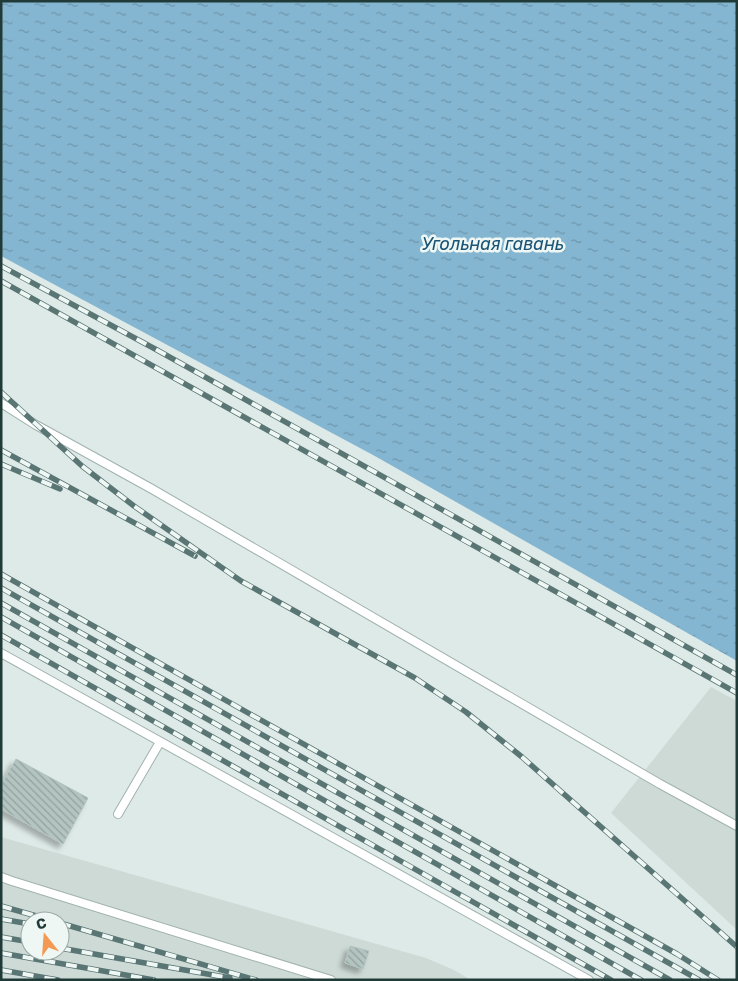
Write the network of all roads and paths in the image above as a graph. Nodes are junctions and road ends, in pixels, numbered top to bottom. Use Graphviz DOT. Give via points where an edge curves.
graph roads {
  1 [pos="1,403"];
  2 [pos="1,653"];
  3 [pos="160,742"];
  4 [pos="118,814"];
  5 [pos="737,826"];
  6 [pos="1,876"];
  7 [pos="331,980"];
  8 [pos="589,980"];
  1 -- 5 [label="lane"];
  2 -- 3 [label="lane"];
  3 -- 4 [label="lane"];
  3 -- 8 [label="lane"];
  6 -- 7 [label="lane"];
}
